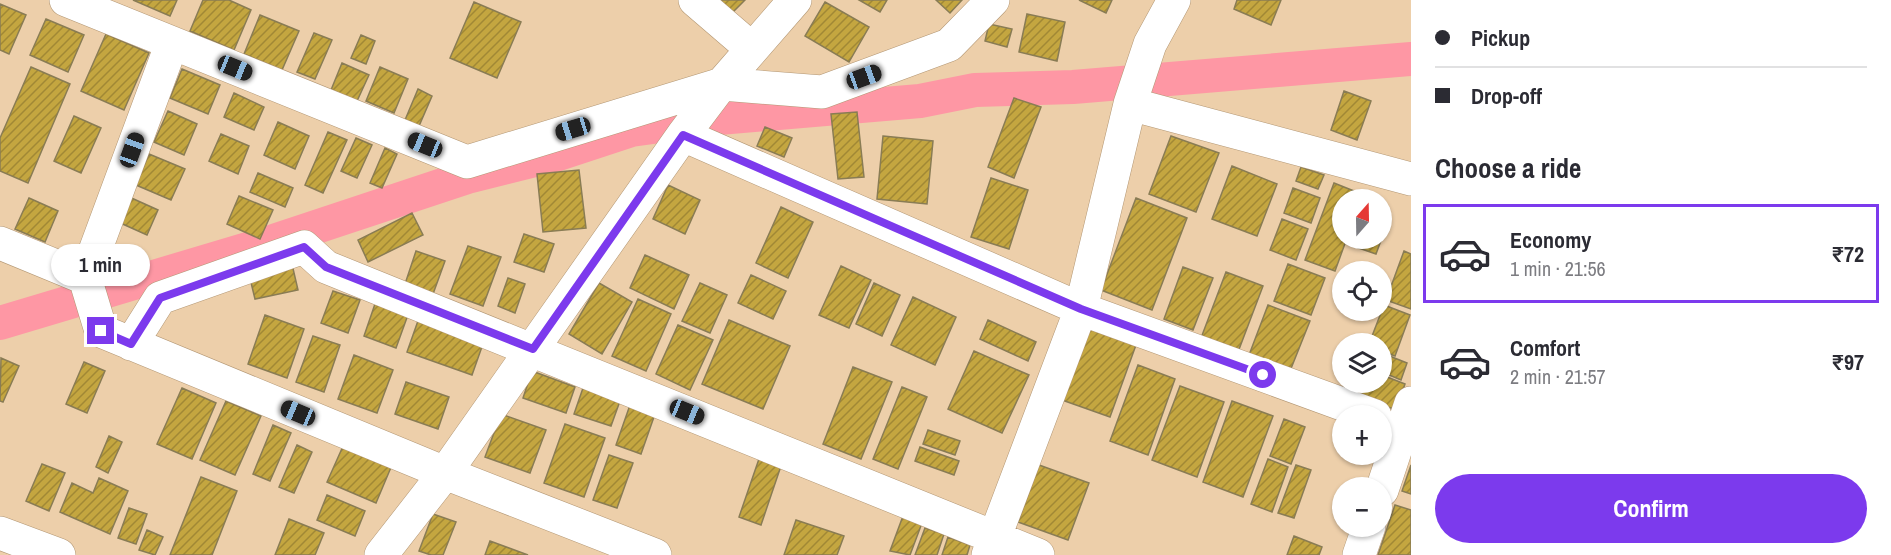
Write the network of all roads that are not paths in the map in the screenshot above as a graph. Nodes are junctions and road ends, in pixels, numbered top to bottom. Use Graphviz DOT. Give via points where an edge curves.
graph roads {
  1 [pos="66,0"];
  2 [pos="695,0"];
  3 [pos="795,0"];
  4 [pos="993,0"];
  5 [pos="1174,0"];
  6 [pos="172,43"];
  7 [pos="752,49"];
  8 [pos="721,85"];
  9 [pos="1131,103"];
  10 [pos="683,134"];
  11 [pos="1411,179"];
  12 [pos="0,243"];
  13 [pos="85,279"];
  14 [pos="1081,309"];
  15 [pos="131,344"];
  16 [pos="533,349"];
  17 [pos="1396,418"];
  18 [pos="445,473"];
  19 [pos="1385,477"];
  20 [pos="0,533"];
  21 [pos="1365,537"];
  22 [pos="991,547"];
  23 [pos="59,555"];
  24 [pos="381,555"];
  25 [pos="655,555"];
  26 [pos="1038,555"];
  27 [pos="1359,555"];
  1 -- 6 [label="street"];
  2 -- 7 [label="street"];
  3 -- 7 [label="street"];
  4 -- 8 [label="street" via="949,45 822,92"];
  5 -- 9 [label="street" via="1150,44"];
  6 -- 8 [label="street" via="467,162"];
  6 -- 13 [label="street"];
  7 -- 8 [label="street"];
  8 -- 10 [label="street"];
  9 -- 11 [label="street"];
  9 -- 14 [label="street"];
  10 -- 14 [label="street"];
  10 -- 16 [label="street"];
  12 -- 13 [label="street"];
  13 -- 15 [label="street" via="101,331"];
  14 -- 17 [label="street"];
  14 -- 22 [label="street"];
  15 -- 16 [label="street" via="160,298 304,247 326,267"];
  15 -- 18 [label="street"];
  16 -- 18 [label="street"];
  16 -- 22 [label="street"];
  17 -- 19 [label="street"];
  18 -- 24 [label="street"];
  18 -- 25 [label="street"];
  20 -- 23 [label="street"];
  21 -- 27 [label="street"];
  22 -- 26 [label="street"];
}
